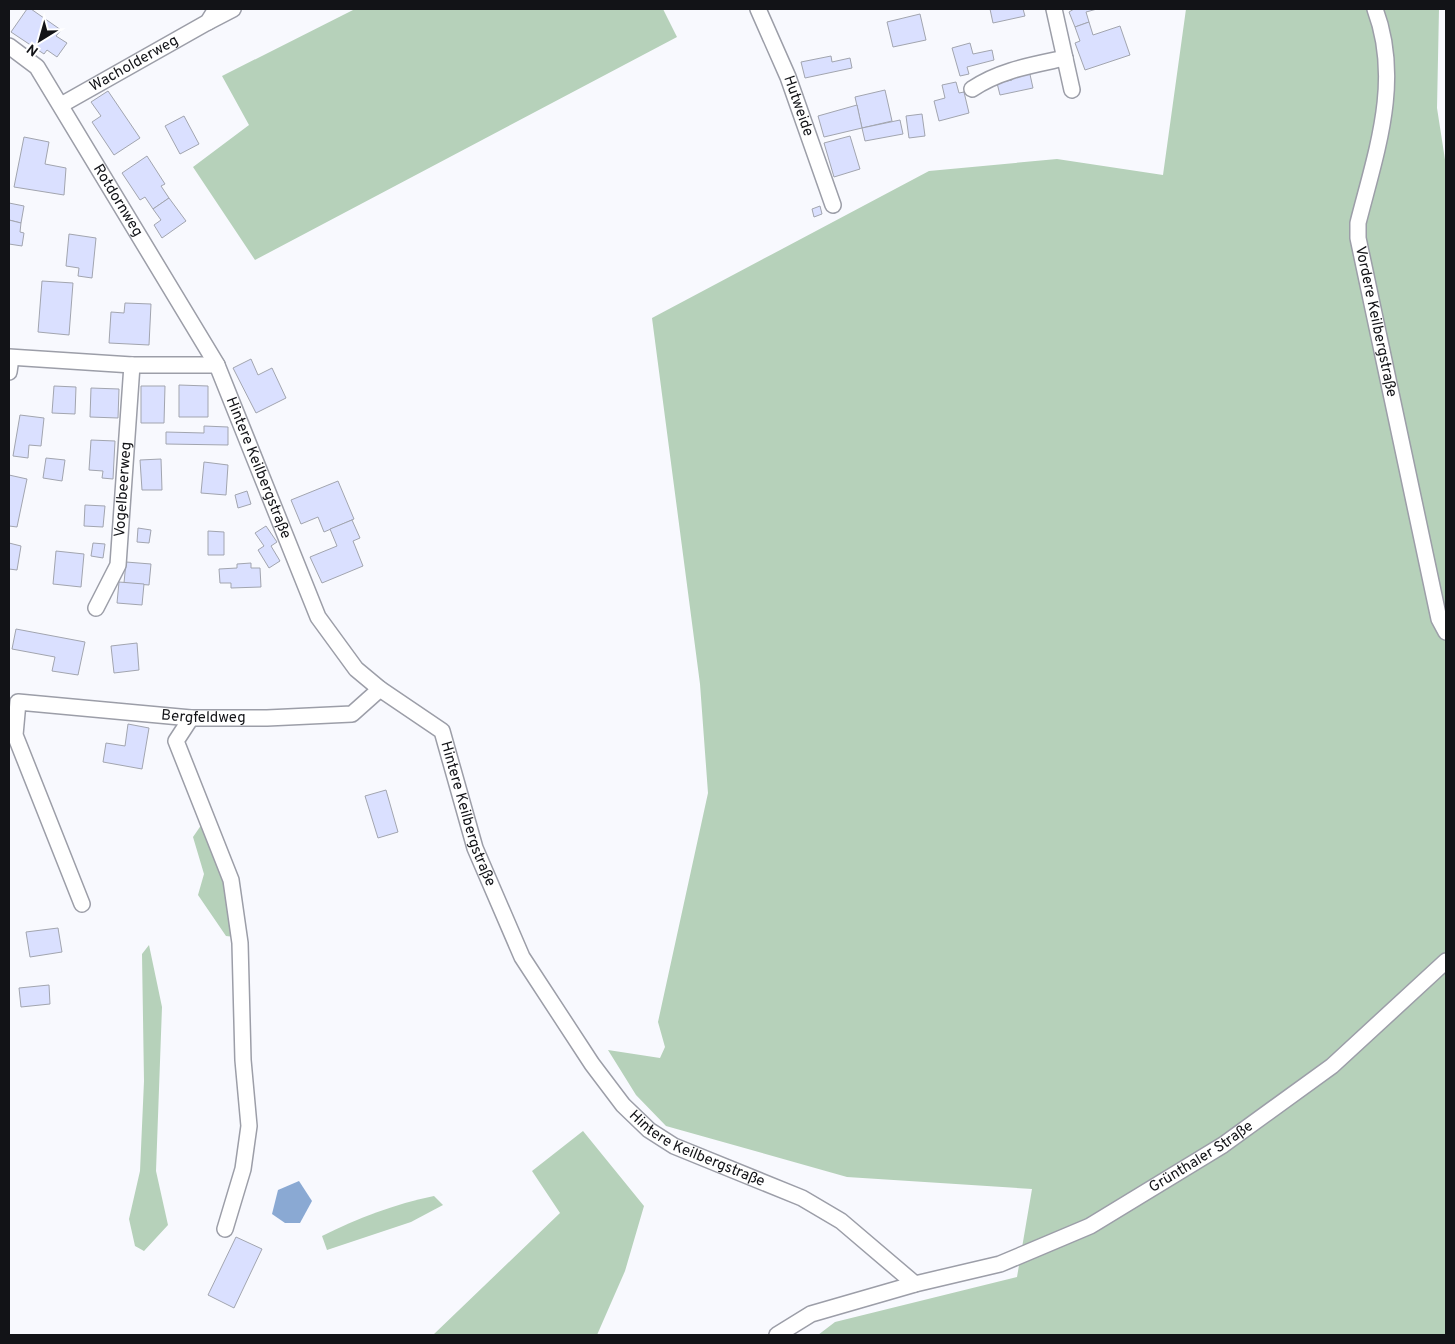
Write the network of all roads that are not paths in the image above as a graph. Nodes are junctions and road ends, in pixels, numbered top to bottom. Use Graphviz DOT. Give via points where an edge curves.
graph roads {
  1 [pos="216,9"];
  2 [pos="233,9"];
  3 [pos="758,9"];
  4 [pos="1054,9"];
  5 [pos="1375,9"];
  6 [pos="208,22"];
  7 [pos="9,46"];
  8 [pos="1065,58"];
  9 [pos="972,89"];
  10 [pos="1072,90"];
  11 [pos="60,105"];
  12 [pos="833,205"];
  13 [pos="10,362"];
  14 [pos="132,365"];
  15 [pos="217,365"];
  16 [pos="96,608"];
  17 [pos="1446,632"];
  18 [pos="380,689"];
  19 [pos="13,701"];
  20 [pos="191,718"];
  21 [pos="82,904"];
  22 [pos="1446,961"];
  23 [pos="225,1229"];
  24 [pos="915,1284"];
  25 [pos="776,1335"];
  1 -- 6 [label="street, Wacholderweg"];
  2 -- 6 [label="street, Wacholderweg"];
  3 -- 12 [label="street, Hutweide" via="788,77"];
  4 -- 8 [label="street"];
  5 -- 17 [label="street, Vordere Keilbergstraße" via="1385,49 1388,80 1386,113 1358,223 1358,238 1439,619"];
  6 -- 11 [label="street, Wacholderweg"];
  7 -- 11 [label="street, Rotdornweg" via="36,67"];
  8 -- 9 [label="street" via="1017,68 988,78"];
  8 -- 10 [label="street"];
  11 -- 15 [label="street, Rotdornweg"];
  13 -- 14 [label="street"];
  14 -- 15 [label="street"];
  14 -- 16 [label="street, Vogelbeerweg" via="118,565"];
  15 -- 18 [label="street, Hintere Keilbergstraße" via="318,618 356,669"];
  18 -- 20 [label="street, Bergfeldweg" via="352,714"];
  18 -- 24 [label="street, Hintere Keilbergstraße" via="442,731 475,848 522,957 623,1105 649,1130 674,1146 802,1198 841,1221"];
  19 -- 20 [label="street, Bergfeldweg"];
  19 -- 21 [label="street, Bergfeldweg" via="15,735"];
  20 -- 23 [label="street" via="176,741 231,880 240,943 243,1060 249,1126 243,1169"];
  22 -- 24 [label="street, Grünthaler Straße" via="1332,1066 1223,1145 1156,1186 1090,1226 1000,1264"];
  24 -- 25 [label="street, Grünthaler Straße" via="811,1314"];
}
